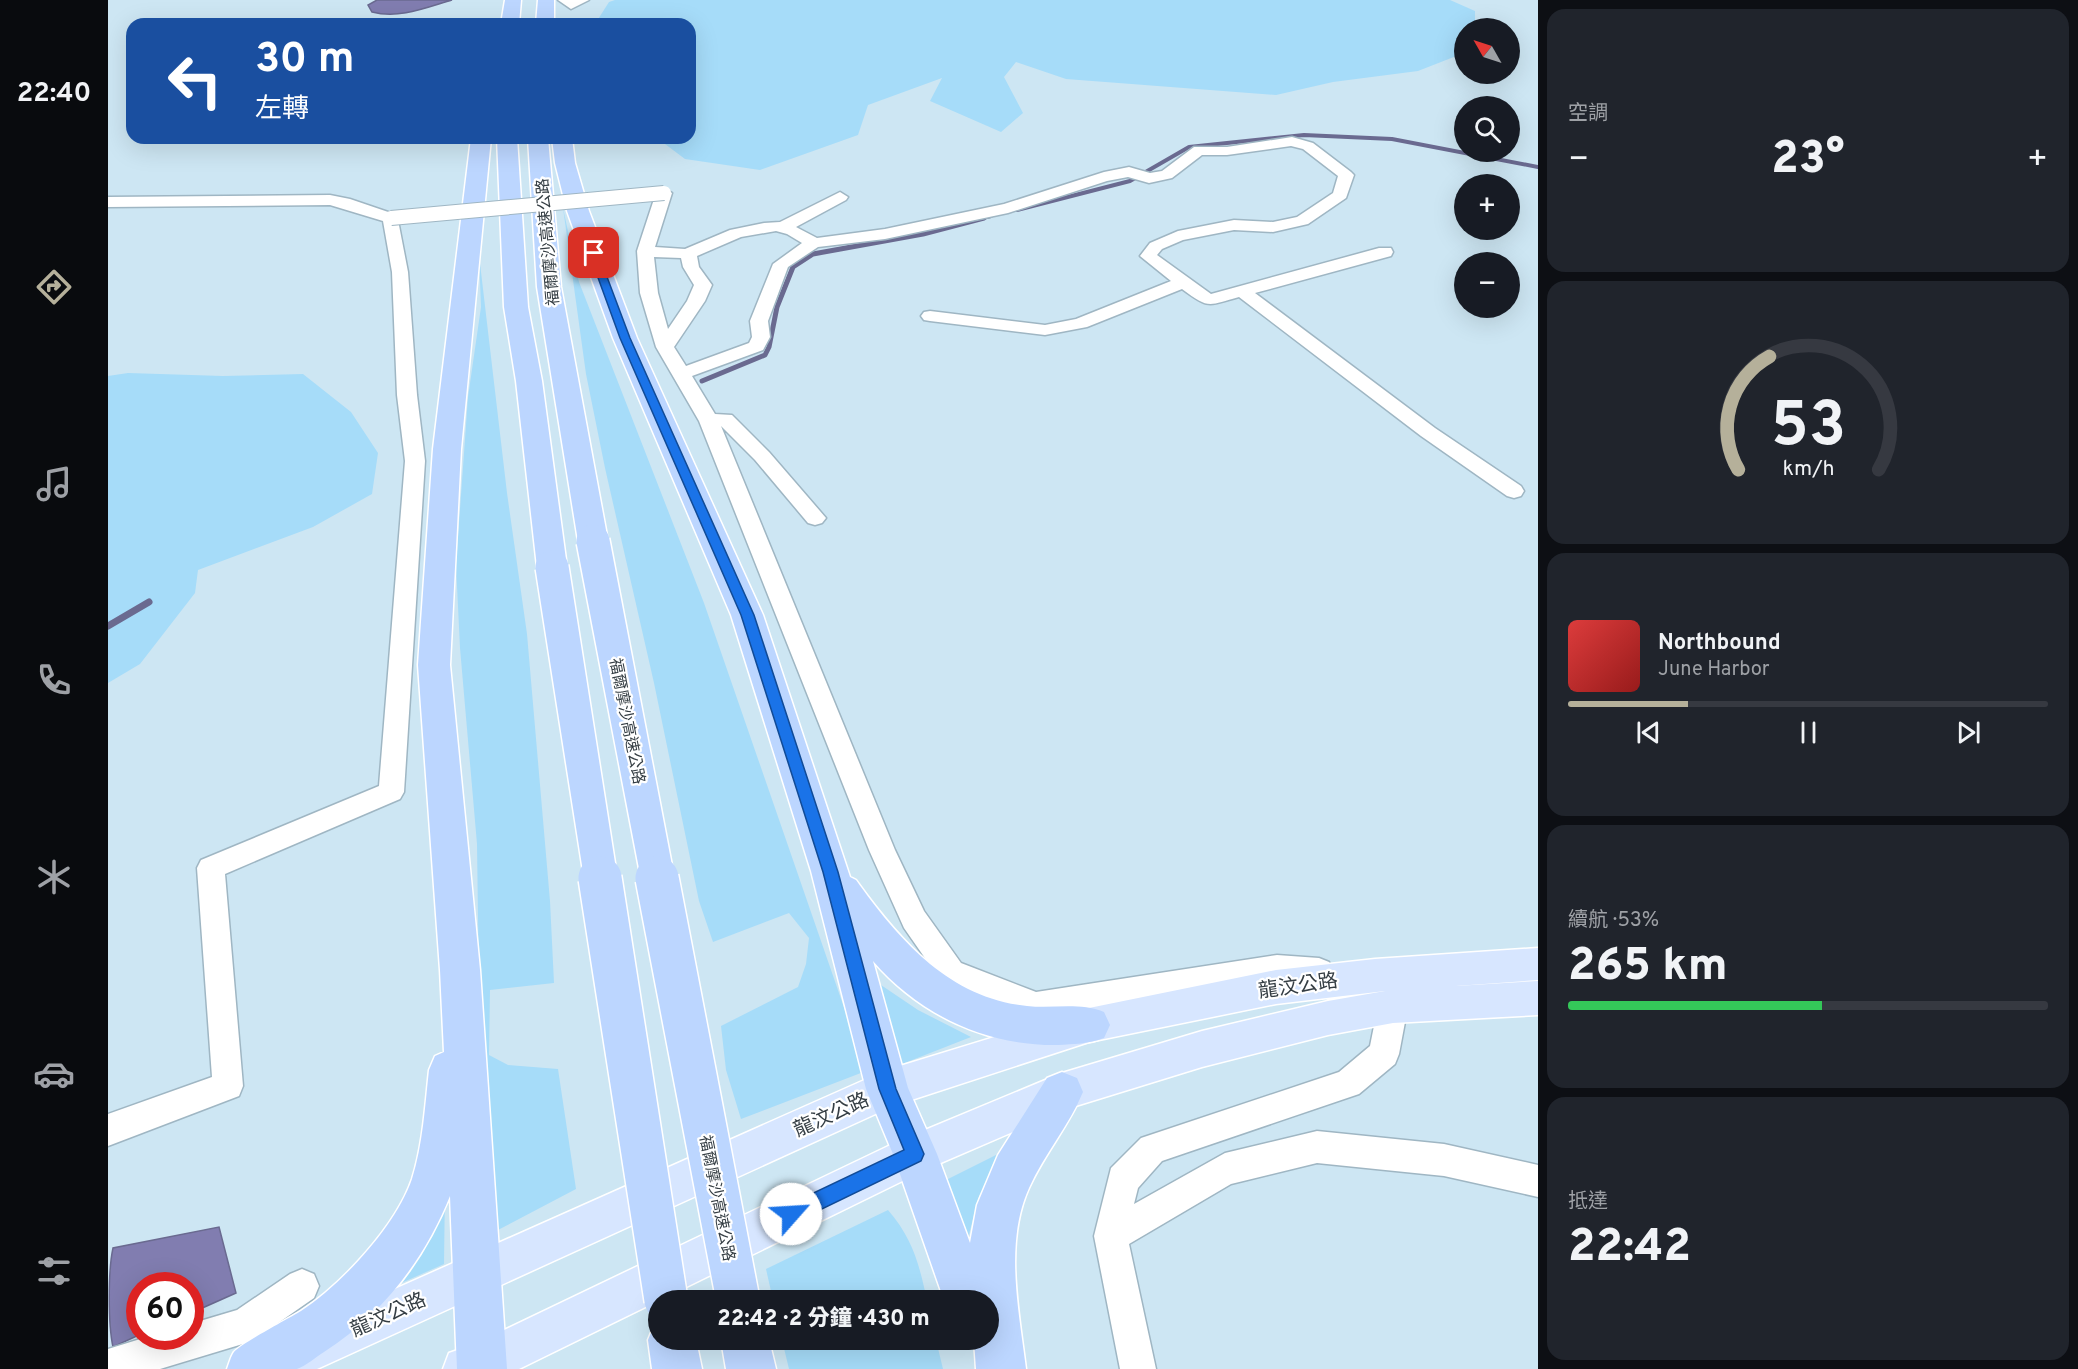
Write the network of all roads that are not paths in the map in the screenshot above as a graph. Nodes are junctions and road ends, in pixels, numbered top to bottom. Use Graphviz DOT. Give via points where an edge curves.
graph roads {
  1 [pos="546,0"];
  2 [pos="564,0"];
  3 [pos="583,0"];
  4 [pos="545,18"];
  5 [pos="480,144"];
  6 [pos="507,144"];
  7 [pos="538,144"];
  8 [pos="563,144"];
  9 [pos="840,197"];
  10 [pos="108,202"];
  11 [pos="391,218"];
  12 [pos="783,227"];
  13 [pos="814,243"];
  14 [pos="645,251"];
  15 [pos="1385,252"];
  16 [pos="688,254"];
  17 [pos="1183,282"];
  18 [pos="1242,291"];
  19 [pos="930,316"];
  20 [pos="665,347"];
  21 [pos="681,374"];
  22 [pos="709,421"];
  23 [pos="1514,491"];
  24 [pos="815,518"];
  25 [pos="830,872"];
  26 [pos="1538,964"];
  27 [pos="460,970"];
  28 [pos="1384,990"];
  29 [pos="1538,998"];
  30 [pos="1089,1025"];
  31 [pos="887,1089"];
  32 [pos="1062,1092"];
  33 [pos="108,1130"];
  34 [pos="915,1154"];
  35 [pos="1538,1181"];
  36 [pos="1111,1236"];
  37 [pos="476,1274"];
  38 [pos="302,1286"];
  39 [pos="664,1290"];
  40 [pos="736,1290"];
  41 [pos="964,1290"];
  42 [pos="674,1350"];
  43 [pos="747,1350"];
  44 [pos="986,1350"];
  45 [pos="108,1367"];
  46 [pos="476,1367"];
  47 [pos="252,1369"];
  48 [pos="267,1369"];
  49 [pos="677,1369"];
  50 [pos="751,1369"];
  51 [pos="993,1369"];
  52 [pos="1001,1369"];
  53 [pos="1138,1369"];
  1 -- 4 [label="highway"];
  2 -- 3 [label="street" via="571,5"];
  5 -- 27 [label="highway" via="447,449 434,665"];
  6 -- 39 [label="highway, 福爾摩沙高速公路, bridge" via="516,307 552,567"];
  7 -- 40 [label="highway, 福爾摩沙高速公路, bridge" via="549,286 593,542"];
  8 -- 25 [label="highway" via="578,211 625,338 747,615"];
  9 -- 12 [label="street"];
  10 -- 11 [label="street" via="330,200"];
  11 -- 14 [label="street, bridge" via="664,194"];
  11 -- 33 [label="street" via="400,272 415,461 391,792 211,868 228,1086"];
  12 -- 13 [label="street"];
  12 -- 16 [label="street" via="743,231 704,244"];
  13 -- 17 [label="street" via="885,234 1008,208 1129,172 1149,178 1167,175 1199,150 1227,151 1292,141 1308,146 1346,175 1340,195 1302,221 1273,227 1234,225 1178,236 1156,246 1148,256"];
  13 -- 21 [label="street" via="781,264 759,321 761,337 756,346"];
  14 -- 16 [label="street"];
  14 -- 20 [label="street" via="649,293"];
  15 -- 18 [label="street"];
  16 -- 20 [label="street" via="703,285"];
  17 -- 18 [label="street" via="1208,300"];
  17 -- 19 [label="street" via="1081,322 1045,330"];
  18 -- 23 [label="street" via="1428,432"];
  20 -- 21 [label="street"];
  21 -- 22 [label="street"];
  22 -- 24 [label="street" via="724,419"];
  22 -- 28 [label="street" via="882,850 914,919 951,972 1036,1006 1277,968"];
  25 -- 30 [label="highway" via="900,966 942,996 970,1010 1025,1025"];
  25 -- 31 [label="highway"];
  26 -- 28 [label="main road, 龍汶公路"];
  27 -- 37 [label="highway"];
  27 -- 47 [label="highway" via="443,1135 426,1202 364,1291 341,1312"];
  28 -- 29 [label="main road, 龍汶公路"];
  28 -- 30 [label="main road, 龍汶公路" via="1276,987"];
  28 -- 32 [label="main road, 龍汶公路" via="1328,1018 1202,1049"];
  28 -- 36 [label="street" via="1384,1054 1348,1084 1152,1149 1123,1180"];
  30 -- 31 [label="main road, 龍汶公路"];
  31 -- 34 [label="highway"];
  31 -- 37 [label="main road, 龍汶公路"];
  32 -- 34 [label="main road, 龍汶公路"];
  32 -- 52 [label="highway" via="1008,1183 997,1215 992,1284"];
  34 -- 41 [label="highway"];
  34 -- 46 [label="main road, 龍汶公路"];
  35 -- 36 [label="street" via="1444,1160 1317,1147 1225,1169"];
  36 -- 53 [label="street"];
  37 -- 46 [label="highway"];
  37 -- 48 [label="main road, 龍汶公路"];
  38 -- 45 [label="street" via="246,1325"];
  42 -- 49 [label="highway"];
  43 -- 50 [label="highway"];
  44 -- 51 [label="highway"];
}
